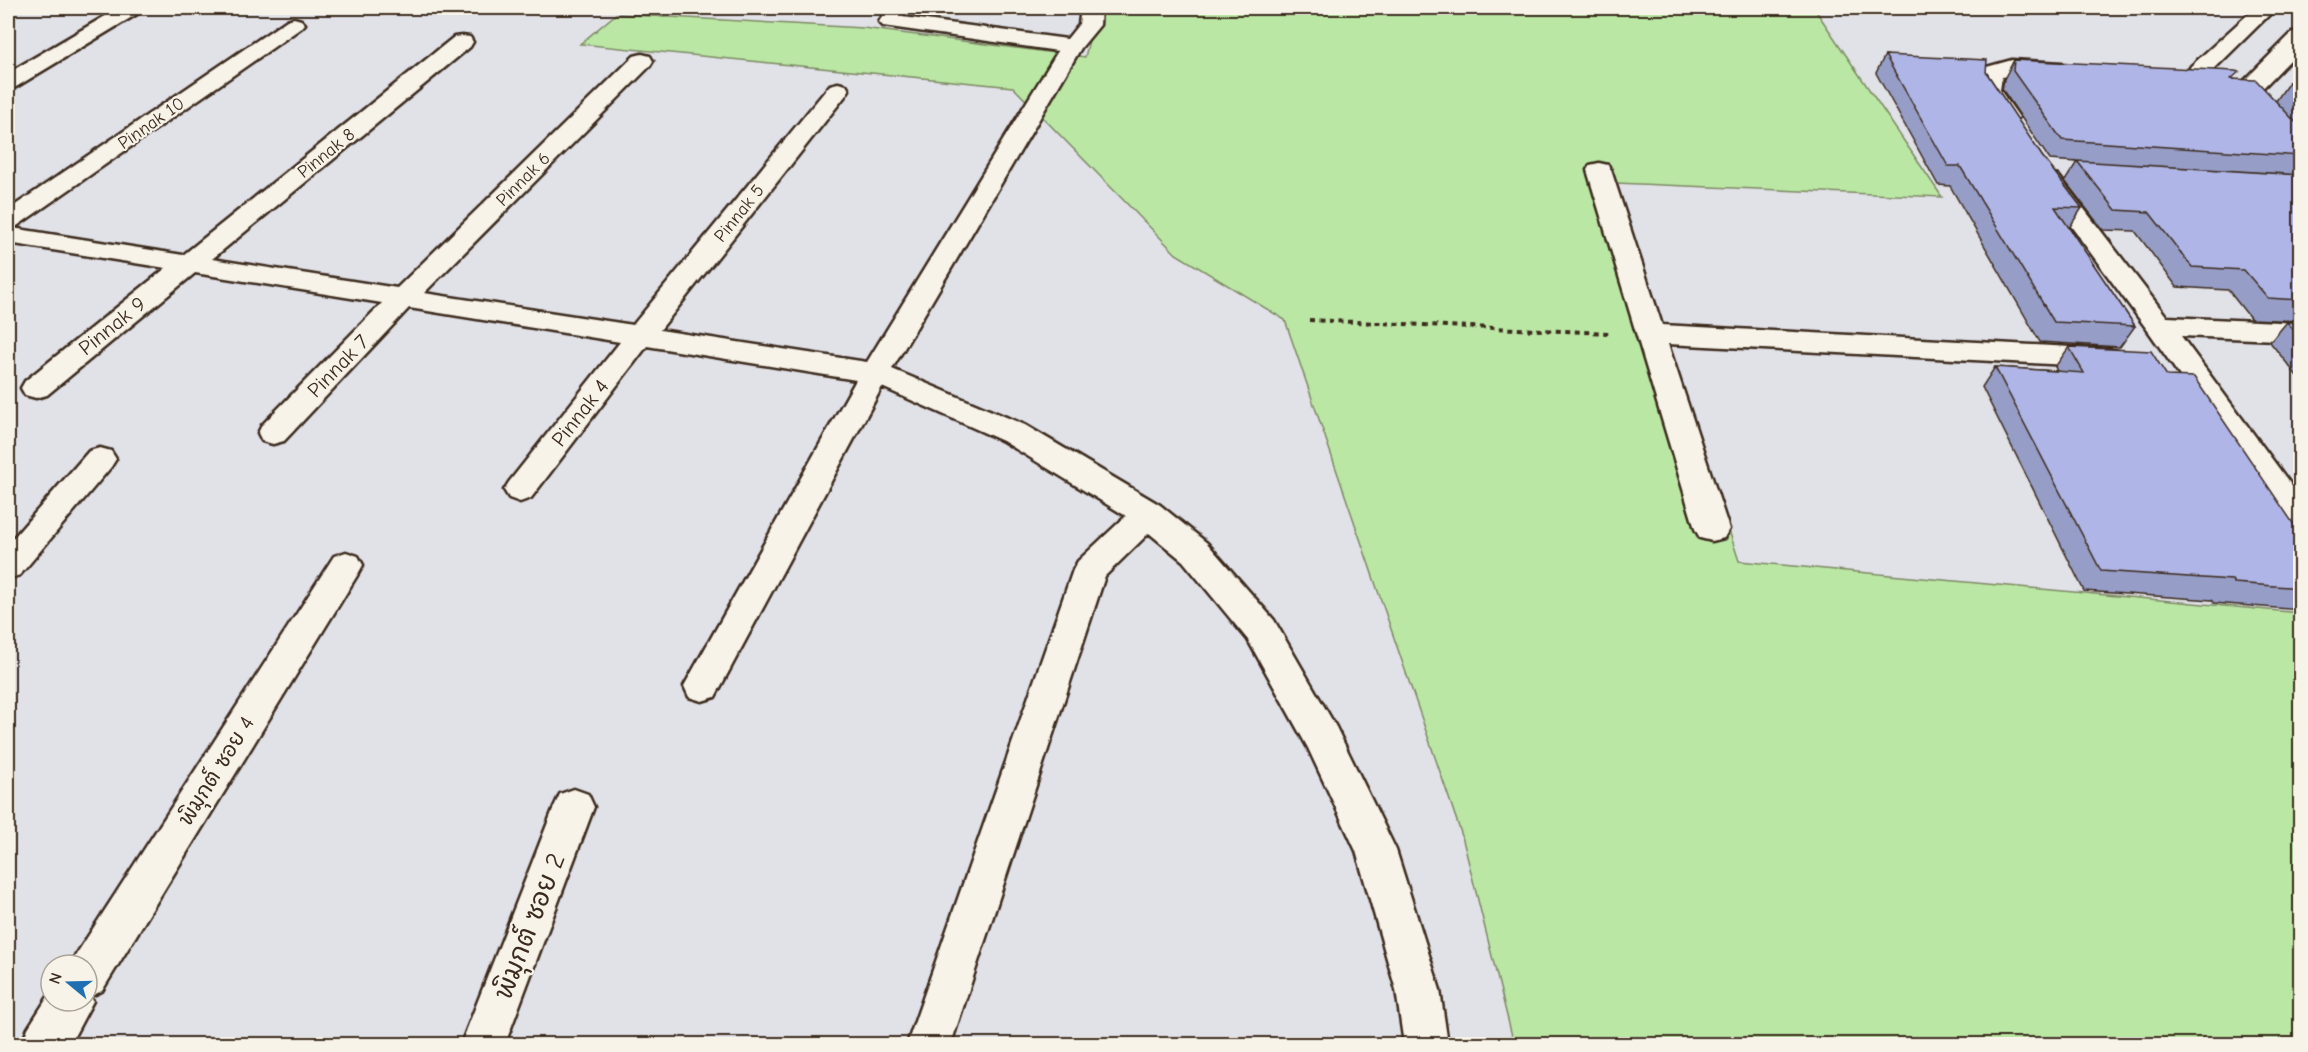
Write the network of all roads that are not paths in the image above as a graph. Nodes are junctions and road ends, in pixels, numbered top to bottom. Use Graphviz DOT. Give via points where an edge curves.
graph roads {
  1 [pos="897,8"];
  2 [pos="1091,8"];
  3 [pos="130,10"];
  4 [pos="2269,10"];
  5 [pos="294,24"];
  6 [pos="2301,38"];
  7 [pos="462,42"];
  8 [pos="1072,46"];
  9 [pos="642,61"];
  10 [pos="2082,69"];
  11 [pos="8,82"];
  12 [pos="838,90"];
  13 [pos="2032,156"];
  14 [pos="1599,170"];
  15 [pos="2076,172"];
  16 [pos="8,221"];
  17 [pos="8,235"];
  18 [pos="189,264"];
  19 [pos="403,298"];
  20 [pos="2159,326"];
  21 [pos="2301,332"];
  22 [pos="1651,334"];
  23 [pos="640,336"];
  24 [pos="2185,362"];
  25 [pos="875,373"];
  26 [pos="36,388"];
  27 [pos="273,433"];
  28 [pos="100,459"];
  29 [pos="520,490"];
  30 [pos="1148,514"];
  31 [pos="2301,521"];
  32 [pos="1712,529"];
  33 [pos="346,565"];
  34 [pos="8,566"];
  35 [pos="702,686"];
  36 [pos="574,807"];
  37 [pos="99,957"];
  38 [pos="63,1013"];
  39 [pos="44,1044"];
  40 [pos="483,1044"];
  41 [pos="929,1044"];
  42 [pos="1426,1044"];
  1 -- 8 [label="street" via="890,22"];
  2 -- 8 [label="street" via="1089,25"];
  3 -- 11 [label="street"];
  4 -- 6 [label="street" via="2223,83"];
  5 -- 16 [label="street, Pinnak 10"];
  7 -- 18 [label="street, Pinnak 8"];
  8 -- 25 [label="street"];
  9 -- 19 [label="street, Pinnak 6"];
  10 -- 13 [label="street" via="2012,67 1991,73 1989,90"];
  12 -- 23 [label="street, Pinnak 5"];
  13 -- 15 [label="street"];
  13 -- 20 [label="street"];
  14 -- 22 [label="street"];
  17 -- 18 [label="street"];
  18 -- 19 [label="street"];
  18 -- 26 [label="street, Pinnak 9"];
  19 -- 23 [label="street"];
  19 -- 27 [label="street, Pinnak 7"];
  20 -- 21 [label="street"];
  20 -- 24 [label="street"];
  22 -- 24 [label="street"];
  22 -- 32 [label="street"];
  23 -- 25 [label="street"];
  23 -- 29 [label="street, Pinnak 4"];
  24 -- 31 [label="street"];
  25 -- 30 [label="street" via="1014,433"];
  25 -- 35 [label="street"];
  28 -- 34 [label="street"];
  30 -- 41 [label="street" via="1090,570"];
  30 -- 42 [label="street" via="1195,552 1262,630 1323,739 1376,850 1418,990"];
  33 -- 37 [label="street, พิมุกต์ ซอย 4"];
  36 -- 40 [label="street, พิมุกต์ ซอย 2"];
  38 -- 39 [label="street"];
}
